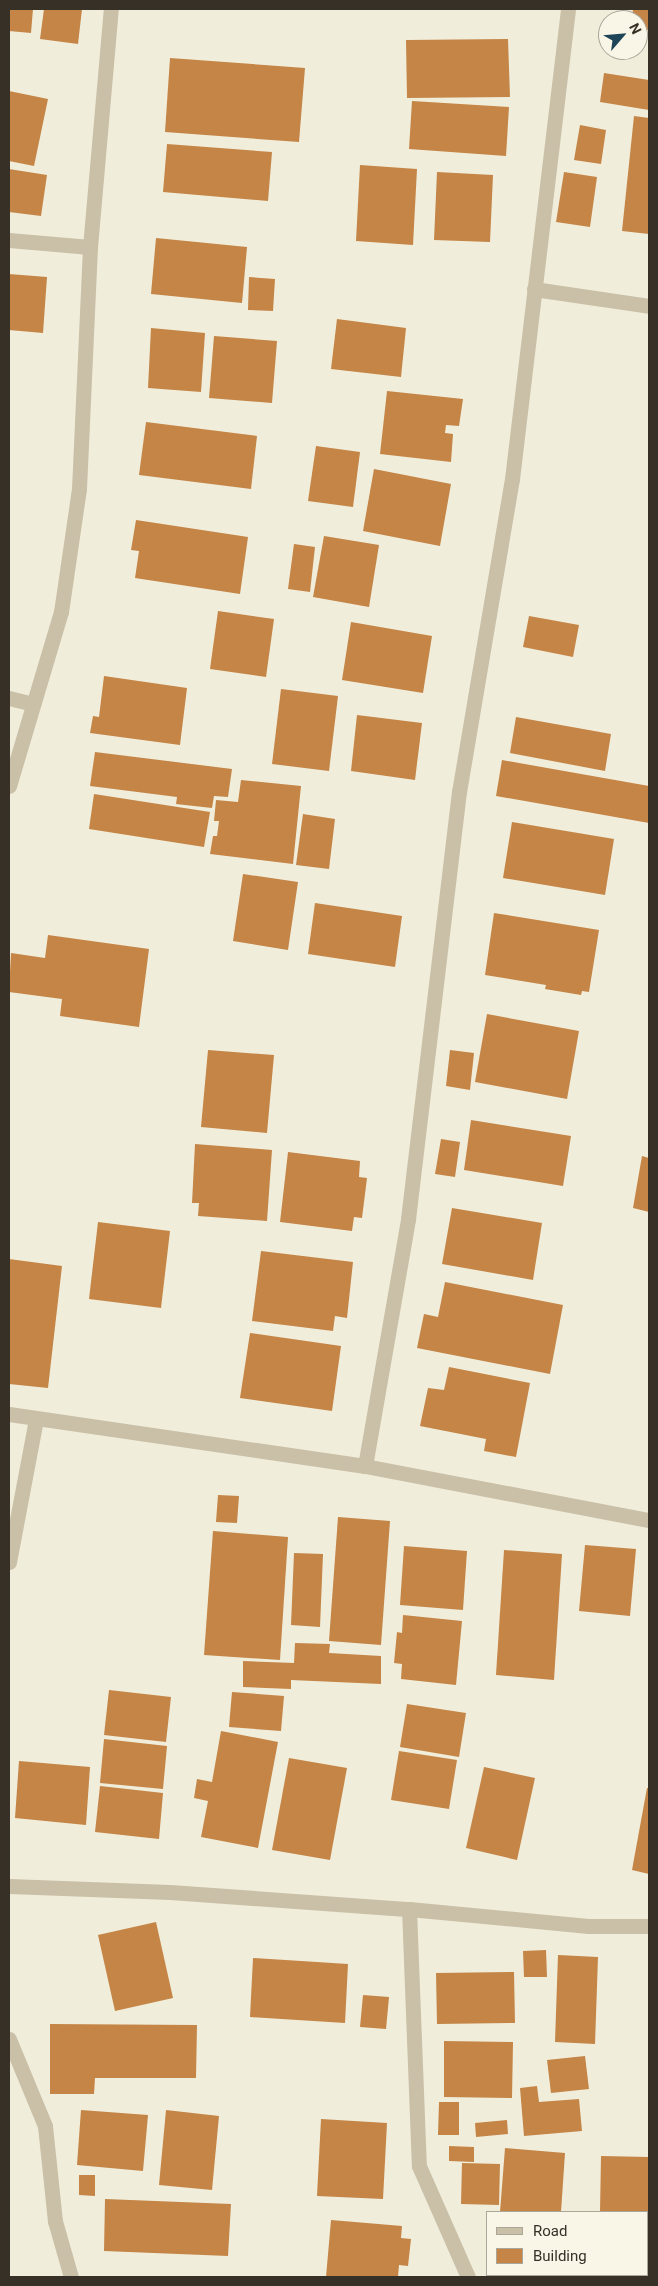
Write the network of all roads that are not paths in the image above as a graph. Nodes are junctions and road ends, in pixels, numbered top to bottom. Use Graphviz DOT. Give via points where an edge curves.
graph roads {
  1 [pos="111,9"];
  2 [pos="568,9"];
  3 [pos="9,240"];
  4 [pos="90,247"];
  5 [pos="534,289"];
  6 [pos="649,306"];
  7 [pos="9,698"];
  8 [pos="33,704"];
  9 [pos="9,786"];
  10 [pos="9,1414"];
  11 [pos="36,1418"];
  12 [pos="365,1466"];
  13 [pos="649,1520"];
  14 [pos="9,1562"];
  15 [pos="9,1886"];
  16 [pos="409,1909"];
  17 [pos="649,1926"];
  18 [pos="9,2038"];
  19 [pos="71,2277"];
  20 [pos="468,2277"];
  1 -- 4 [label="street"];
  2 -- 5 [label="street"];
  3 -- 4 [label="street"];
  4 -- 8 [label="street" via="79,489 61,612"];
  5 -- 6 [label="street"];
  5 -- 12 [label="street" via="512,479 459,792 408,1218"];
  7 -- 8 [label="street"];
  8 -- 9 [label="street"];
  10 -- 11 [label="street"];
  11 -- 12 [label="street"];
  11 -- 14 [label="street"];
  12 -- 13 [label="street"];
  15 -- 16 [label="street" via="170,1892"];
  16 -- 17 [label="street" via="588,1926"];
  16 -- 20 [label="street" via="419,2166"];
  18 -- 19 [label="street" via="45,2126 56,2221"];
}
